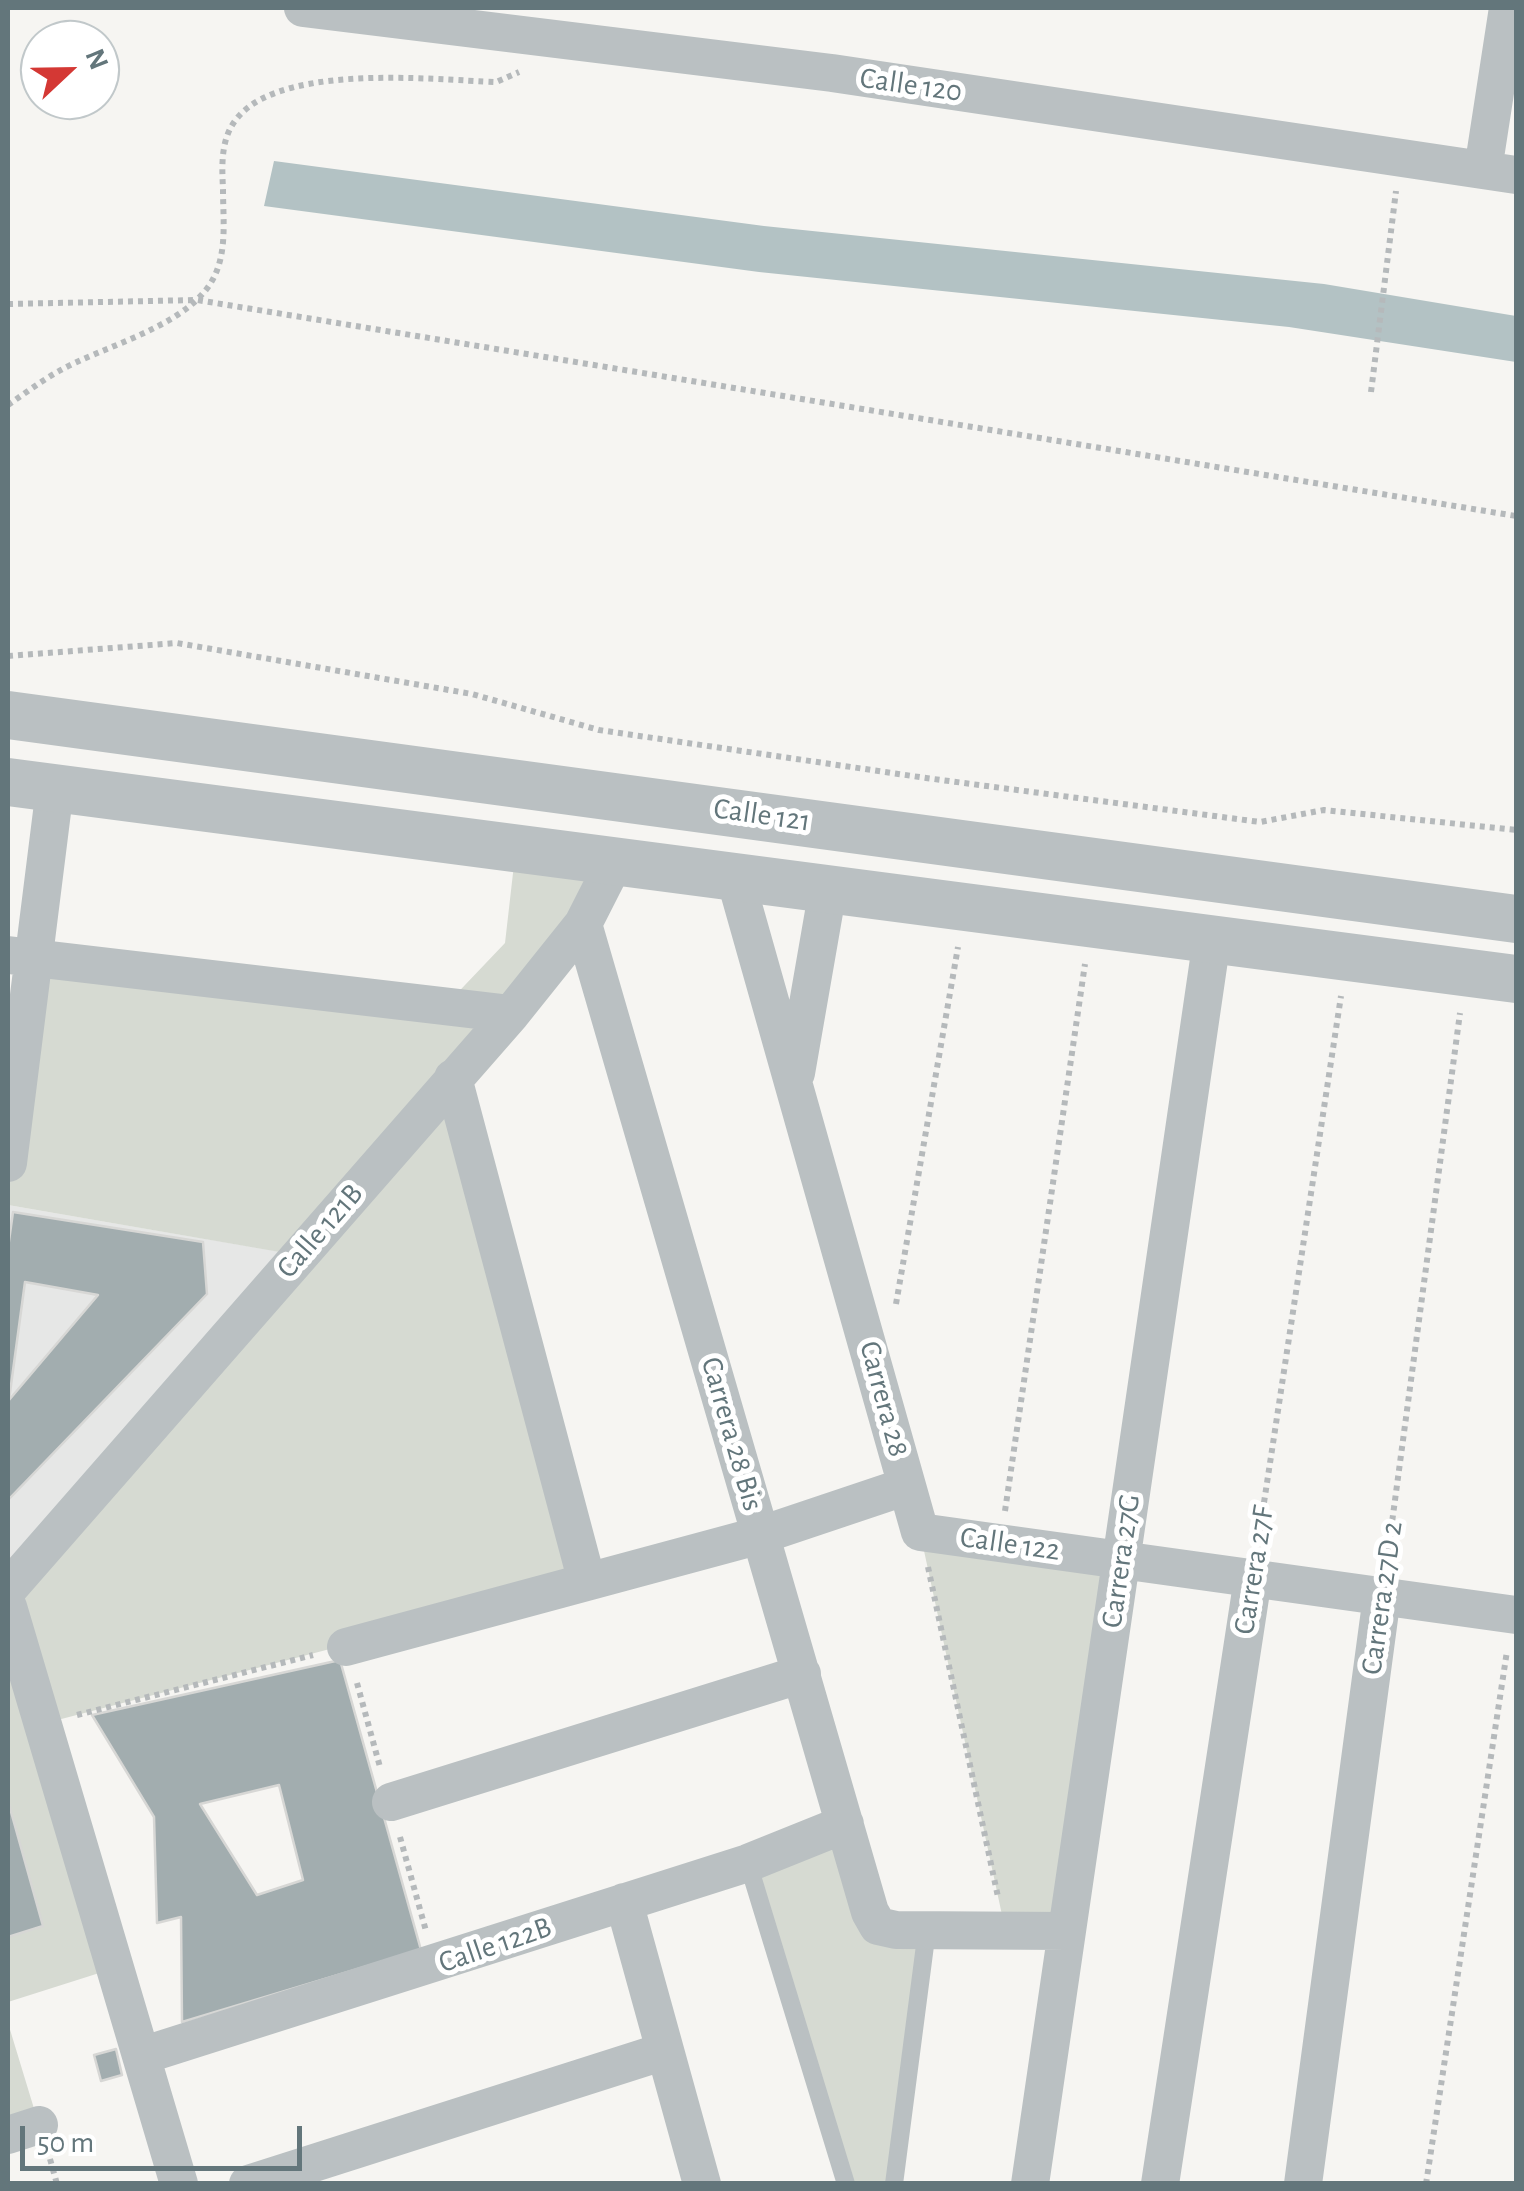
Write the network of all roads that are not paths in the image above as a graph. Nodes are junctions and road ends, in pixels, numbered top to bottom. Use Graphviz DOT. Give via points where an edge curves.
graph roads {
  1 [pos="303,8"];
  2 [pos="1508,8"];
  3 [pos="569,25"];
  4 [pos="1500,172"];
  5 [pos="8,715"];
  6 [pos="8,782"];
  7 [pos="55,788"];
  8 [pos="615,861"];
  9 [pos="735,876"];
  10 [pos="828,889"];
  11 [pos="1516,919"];
  12 [pos="583,924"];
  13 [pos="1212,939"];
  14 [pos="21,957"];
  15 [pos="1516,978"];
  16 [pos="511,1014"];
  17 [pos="452,1078"];
  18 [pos="795,1080"];
  19 [pos="8,1162"];
  20 [pos="907,1486"];
  21 [pos="920,1532"];
  22 [pos="761,1534"];
  23 [pos="1121,1560"];
  24 [pos="1253,1578"];
  25 [pos="587,1582"];
  26 [pos="8,1590"];
  27 [pos="1382,1596"];
  28 [pos="8,1607"];
  29 [pos="1515,1615"];
  30 [pos="346,1647"];
  31 [pos="802,1674"];
  32 [pos="390,1802"];
  33 [pos="846,1824"];
  34 [pos="748,1863"];
  35 [pos="624,1902"];
  36 [pos="911,1930"];
  37 [pos="1067,1931"];
  38 [pos="665,2051"];
  39 [pos="141,2056"];
  40 [pos="179,2184"];
  41 [pos="248,2184"];
  42 [pos="702,2184"];
  43 [pos="846,2184"];
  44 [pos="894,2184"];
  45 [pos="1030,2184"];
  46 [pos="1160,2184"];
  47 [pos="1304,2184"];
  1 -- 3 [label="street, Calle 120"];
  2 -- 4 [label="street"];
  3 -- 4 [label="street, Calle 120" via="832,74"];
  5 -- 11 [label="street, Calle 121"];
  6 -- 7 [label="street"];
  7 -- 8 [label="street"];
  7 -- 14 [label="street"];
  8 -- 9 [label="street"];
  8 -- 12 [label="street, Calle 121B"];
  9 -- 10 [label="street"];
  9 -- 18 [label="street, Carrera 28"];
  10 -- 13 [label="street"];
  10 -- 18 [label="street"];
  12 -- 16 [label="street, Calle 121B"];
  12 -- 22 [label="street, Carrera 28 Bis"];
  13 -- 15 [label="street"];
  13 -- 23 [label="street, Carrera 27G"];
  14 -- 16 [label="street"];
  14 -- 19 [label="street"];
  16 -- 17 [label="street, Calle 121B"];
  17 -- 25 [label="street"];
  17 -- 26 [label="street, Calle 121B"];
  18 -- 20 [label="street, Carrera 28"];
  20 -- 21 [label="street, Carrera 28"];
  20 -- 22 [label="street"];
  21 -- 23 [label="street, Calle 122"];
  22 -- 25 [label="street"];
  22 -- 31 [label="street, Carrera 28 Bis"];
  23 -- 24 [label="street, Calle 122"];
  23 -- 37 [label="street, Carrera 27G"];
  24 -- 27 [label="street, Calle 122"];
  24 -- 46 [label="street, Carrera 27F"];
  25 -- 30 [label="street"];
  27 -- 29 [label="street, Calle 122"];
  27 -- 47 [label="street, Carrera 27D 2"];
  28 -- 39 [label="street"];
  31 -- 32 [label="street"];
  31 -- 33 [label="street, Carrera 28 Bis"];
  33 -- 34 [label="street, Calle 122B"];
  33 -- 36 [label="street, Carrera 28 Bis" via="878,1926"];
  34 -- 35 [label="street, Calle 122B"];
  34 -- 43 [label="lane"];
  35 -- 38 [label="street"];
  35 -- 39 [label="street, Calle 122B"];
  36 -- 37 [label="street"];
  36 -- 44 [label="lane"];
  37 -- 45 [label="street, Carrera 27G"];
  38 -- 41 [label="street"];
  38 -- 42 [label="street"];
  39 -- 40 [label="street"];
}
